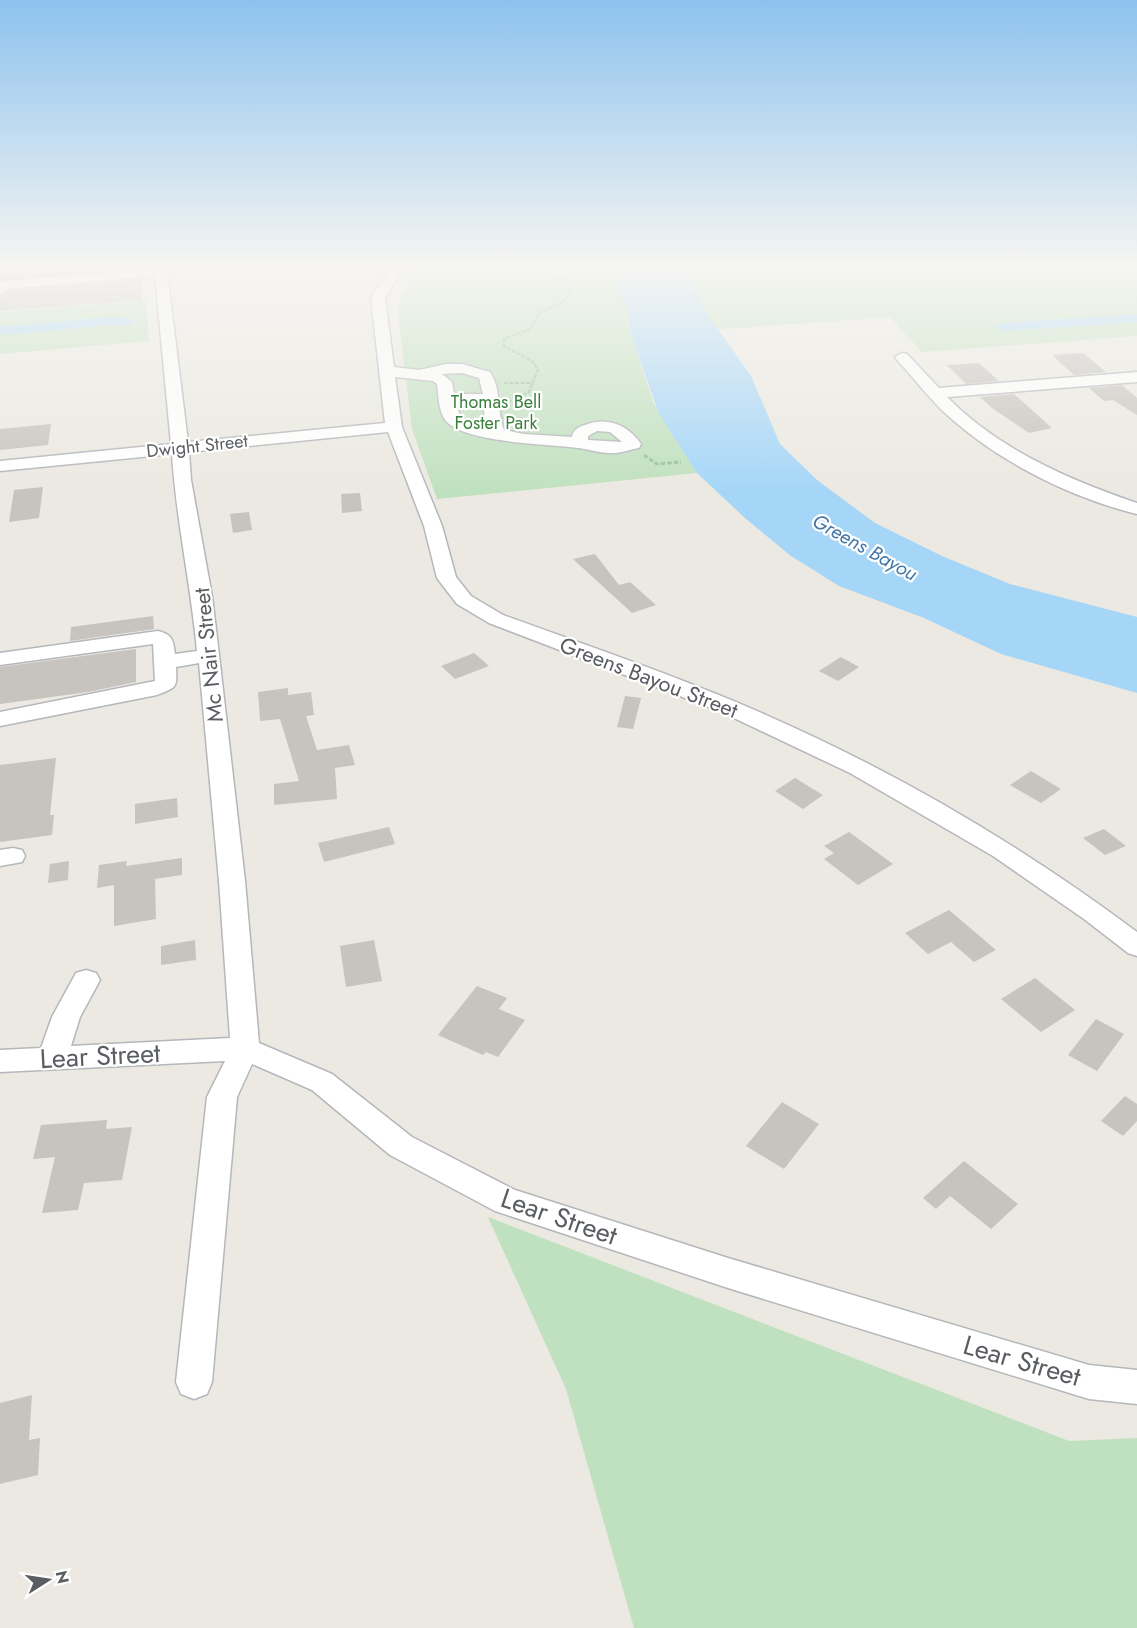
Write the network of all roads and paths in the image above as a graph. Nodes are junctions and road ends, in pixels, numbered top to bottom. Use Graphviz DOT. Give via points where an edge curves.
graph roads {
  1 [pos="168,340"];
  2 [pos="383,340"];
  3 [pos="504,340"];
  4 [pos="902,357"];
  5 [pos="387,371"];
  6 [pos="422,374"];
  7 [pos="1137,377"];
  8 [pos="501,383"];
  9 [pos="533,383"];
  10 [pos="936,393"];
  11 [pos="447,399"];
  12 [pos="496,401"];
  13 [pos="394,427"];
  14 [pos="498,434"];
  15 [pos="580,443"];
  16 [pos="180,447"];
  17 [pos="0,466"];
  18 [pos="1137,509"];
  19 [pos="208,655"];
  20 [pos="0,659"];
  21 [pos="165,662"];
  22 [pos="0,719"];
  23 [pos="1137,945"];
  24 [pos="86,980"];
  25 [pos="245,1049"];
  26 [pos="52,1059"];
  27 [pos="0,1061"];
  28 [pos="194,1382"];
  29 [pos="1137,1387"];
  1 -- 16 [label="street, Mc Nair Street"];
  2 -- 5 [label="street, Greens Bayou Street"];
  3 -- 9 [label="path" via="508,350 536,363"];
  4 -- 10 [label="street"];
  5 -- 6 [label="street"];
  5 -- 13 [label="street, Greens Bayou Street"];
  6 -- 11 [label="street" via="444,382"];
  6 -- 12 [label="street" via="460,367 476,370 488,379"];
  7 -- 10 [label="street"];
  8 -- 9 [label="path"];
  9 -- 12 [label="path" via="530,392 523,396"];
  10 -- 18 [label="street" via="958,416 997,445 1046,472"];
  11 -- 12 [label="street"];
  11 -- 14 [label="street" via="453,419 464,426"];
  12 -- 14 [label="street" via="492,420"];
  13 -- 16 [label="street, Dwight Street"];
  13 -- 23 [label="street, Greens Bayou Street" via="433,526 447,578 464,600 496,619 758,719 847,761 966,827"];
  14 -- 15 [label="street"];
  16 -- 17 [label="street, Dwight Street"];
  16 -- 19 [label="street, Mc Nair Street"];
  19 -- 21 [label="street"];
  19 -- 25 [label="street, Mc Nair Street"];
  20 -- 21 [label="street" via="159,637 164,643"];
  21 -- 22 [label="street" via="166,684 159,687"];
  24 -- 26 [label="street" via="66,1017"];
  25 -- 26 [label="street, Lear Street"];
  25 -- 28 [label="street" via="222,1097"];
  25 -- 29 [label="street, Lear Street" via="322,1082 401,1146 506,1201 728,1273 1078,1378"];
  26 -- 27 [label="street, Lear Street"];
}
